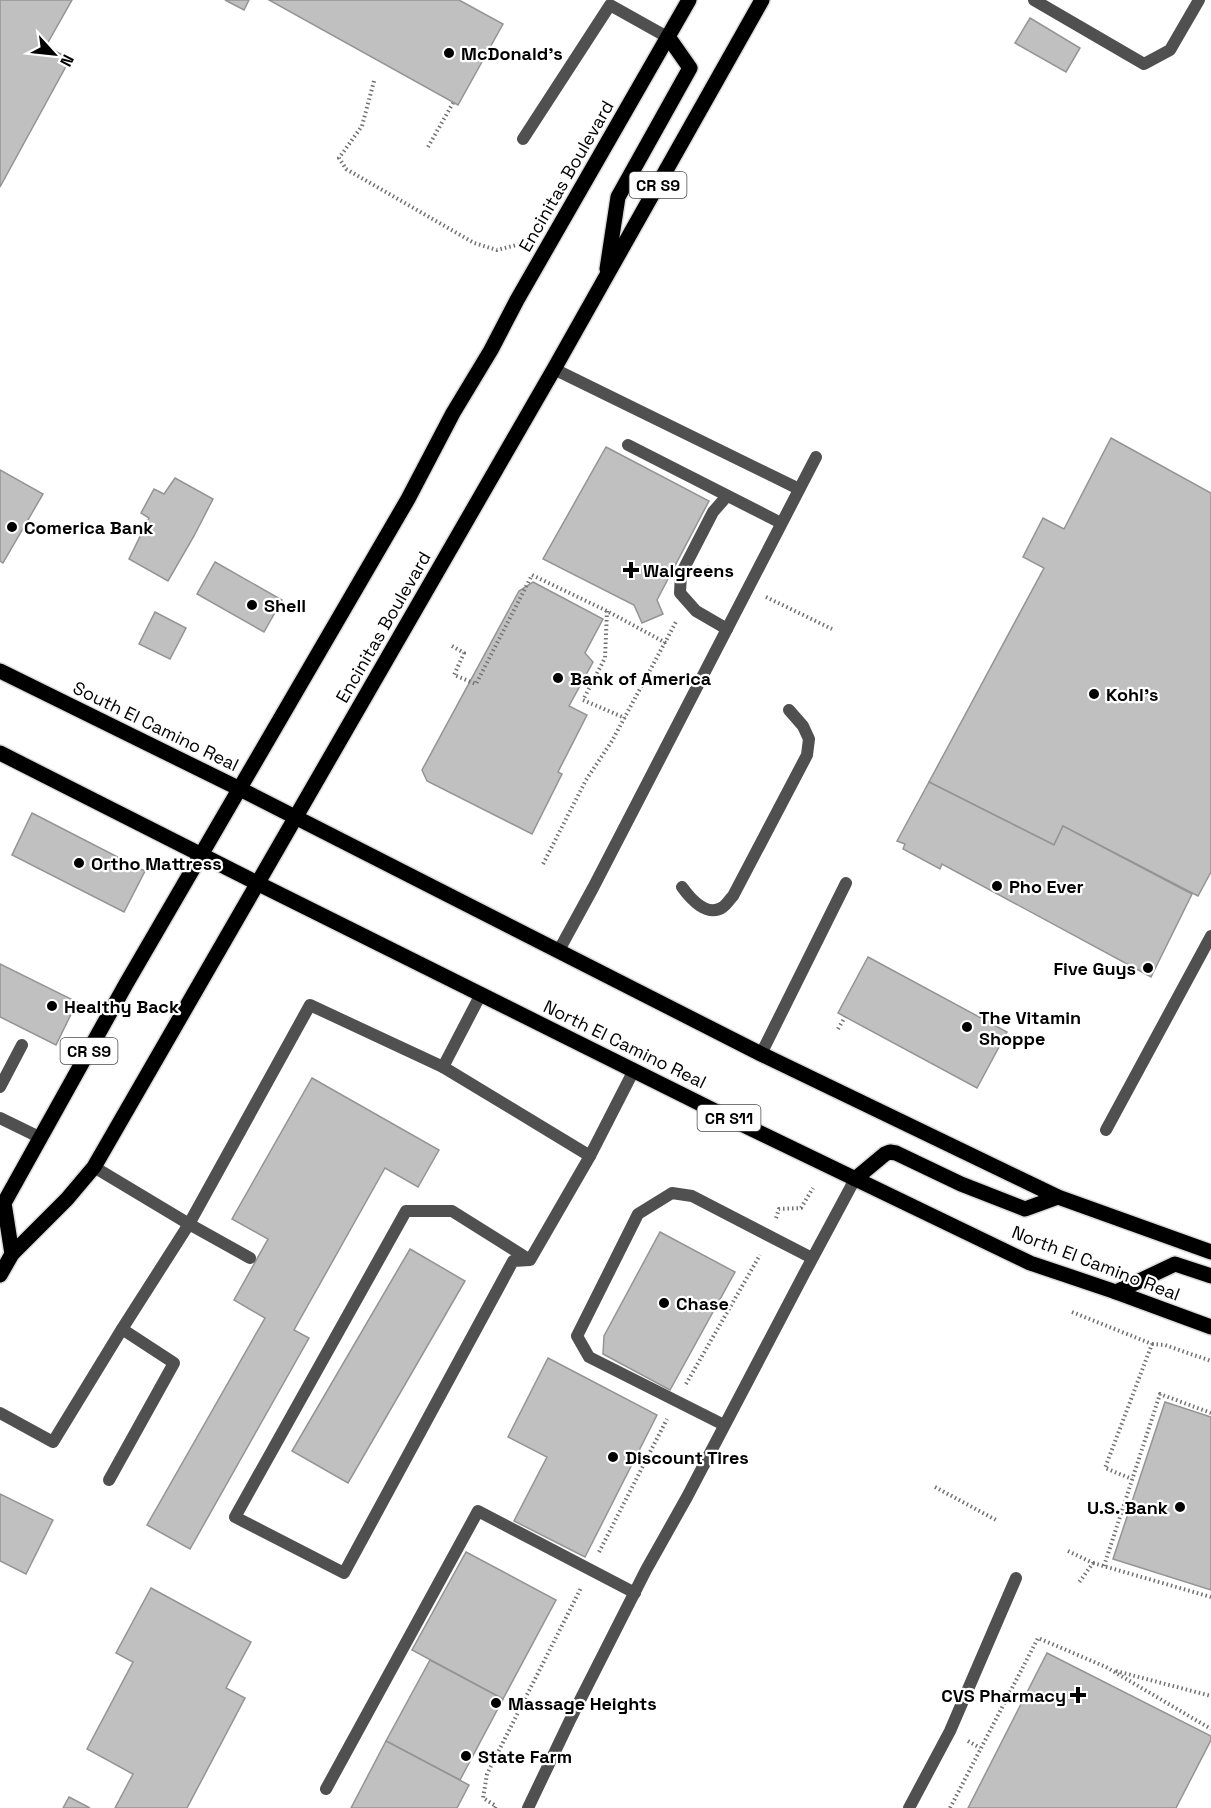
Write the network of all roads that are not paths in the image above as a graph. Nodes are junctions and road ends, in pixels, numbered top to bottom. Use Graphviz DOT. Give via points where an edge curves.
graph roads {
  1 [pos="689,0"];
  2 [pos="762,0"];
  3 [pos="1034,0"];
  4 [pos="1199,0"];
  5 [pos="605,2"];
  6 [pos="669,38"];
  7 [pos="523,140"];
  8 [pos="605,278"];
  9 [pos="554,369"];
  10 [pos="628,445"];
  11 [pos="816,457"];
  12 [pos="799,489"];
  13 [pos="727,496"];
  14 [pos="781,523"];
  15 [pos="727,629"];
  16 [pos="0,671"];
  17 [pos="789,710"];
  18 [pos="0,753"];
  19 [pos="240,789"];
  20 [pos="295,818"];
  21 [pos="202,855"];
  22 [pos="257,883"];
  23 [pos="846,883"];
  24 [pos="682,887"];
  25 [pos="1211,936"];
  26 [pos="558,952"];
  27 [pos="481,994"];
  28 [pos="22,1045"];
  29 [pos="761,1053"];
  30 [pos="443,1067"];
  31 [pos="634,1070"];
  32 [pos="0,1087"];
  33 [pos="0,1118"];
  34 [pos="1106,1130"];
  35 [pos="41,1138"];
  36 [pos="590,1156"];
  37 [pos="94,1167"];
  38 [pos="855,1179"];
  39 [pos="1058,1197"];
  40 [pos="189,1224"];
  41 [pos="1211,1252"];
  42 [pos="12,1254"];
  43 [pos="250,1258"];
  44 [pos="812,1258"];
  45 [pos="530,1260"];
  46 [pos="0,1275"];
  47 [pos="1211,1276"];
  48 [pos="1116,1292"];
  49 [pos="1211,1327"];
  50 [pos="122,1329"];
  51 [pos="0,1413"];
  52 [pos="724,1425"];
  53 [pos="109,1480"];
  54 [pos="1016,1578"];
  55 [pos="635,1593"];
  56 [pos="326,1790"];
  57 [pos="528,1808"];
  58 [pos="909,1808"];
  1 -- 6 [label="main road, Encinitas Boulevard / CR S9"];
  2 -- 8 [label="main road, Encinitas Boulevard / CR S9"];
  3 -- 4 [label="lane" via="1144,64 1170,50"];
  5 -- 6 [label="lane"];
  5 -- 7 [label="lane"];
  6 -- 8 [label="main road" via="690,68 618,198"];
  6 -- 19 [label="main road, Encinitas Boulevard / CR S9"];
  8 -- 9 [label="main road, Encinitas Boulevard / CR S9"];
  9 -- 12 [label="lane"];
  9 -- 20 [label="main road, Encinitas Boulevard / CR S9"];
  10 -- 13 [label="lane"];
  11 -- 12 [label="lane"];
  12 -- 14 [label="lane"];
  13 -- 14 [label="lane"];
  13 -- 15 [label="lane" via="713,512 681,574 680,592 696,611"];
  14 -- 15 [label="lane"];
  15 -- 26 [label="lane"];
  16 -- 19 [label="main road, South El Camino Real"];
  17 -- 24 [label="lane" via="809,740 807,755 733,896 722,908 710,910 693,901"];
  18 -- 21 [label="main road"];
  19 -- 20 [label="main road, South El Camino Real"];
  19 -- 21 [label="main road, Encinitas Boulevard / CR S9"];
  20 -- 22 [label="main road, Encinitas Boulevard / CR S9"];
  20 -- 26 [label="main road"];
  21 -- 22 [label="main road, CR S11"];
  21 -- 35 [label="main road, Encinitas Boulevard / CR S9"];
  22 -- 27 [label="main road, North El Camino Real / CR S11"];
  22 -- 37 [label="main road, Encinitas Boulevard / CR S9"];
  23 -- 29 [label="lane"];
  25 -- 34 [label="lane"];
  26 -- 29 [label="main road"];
  27 -- 30 [label="lane"];
  27 -- 31 [label="main road, North El Camino Real / CR S11"];
  28 -- 32 [label="lane"];
  29 -- 39 [label="main road"];
  30 -- 36 [label="lane"];
  30 -- 40 [label="lane" via="310,1005"];
  31 -- 36 [label="lane"];
  31 -- 38 [label="main road, North El Camino Real / CR S11"];
  33 -- 35 [label="lane"];
  35 -- 42 [label="main road, Encinitas Boulevard / CR S9" via="4,1203"];
  36 -- 45 [label="lane"];
  37 -- 40 [label="lane"];
  37 -- 42 [label="main road, Encinitas Boulevard / CR S9" via="68,1199"];
  38 -- 39 [label="main road" via="890,1152 1025,1209"];
  38 -- 44 [label="lane"];
  38 -- 48 [label="main road, North El Camino Real / CR S11" via="1030,1263"];
  39 -- 41 [label="main road"];
  40 -- 43 [label="lane"];
  40 -- 50 [label="lane"];
  42 -- 46 [label="main road, Encinitas Boulevard / CR S9"];
  44 -- 52 [label="lane"];
  44 -- 52 [label="lane" via="692,1196 672,1193 638,1214 577,1336 589,1357"];
  45 -- 45 [label="lane" via="513,1261 344,1573 235,1517 406,1211 452,1211"];
  47 -- 48 [label="main road" via="1175,1264"];
  48 -- 49 [label="main road, North El Camino Real / CR S11"];
  50 -- 51 [label="lane" via="53,1442"];
  50 -- 53 [label="lane" via="174,1363"];
  52 -- 55 [label="lane"];
  54 -- 58 [label="lane" via="950,1731"];
  55 -- 56 [label="lane" via="478,1511"];
  55 -- 57 [label="lane"];
}
